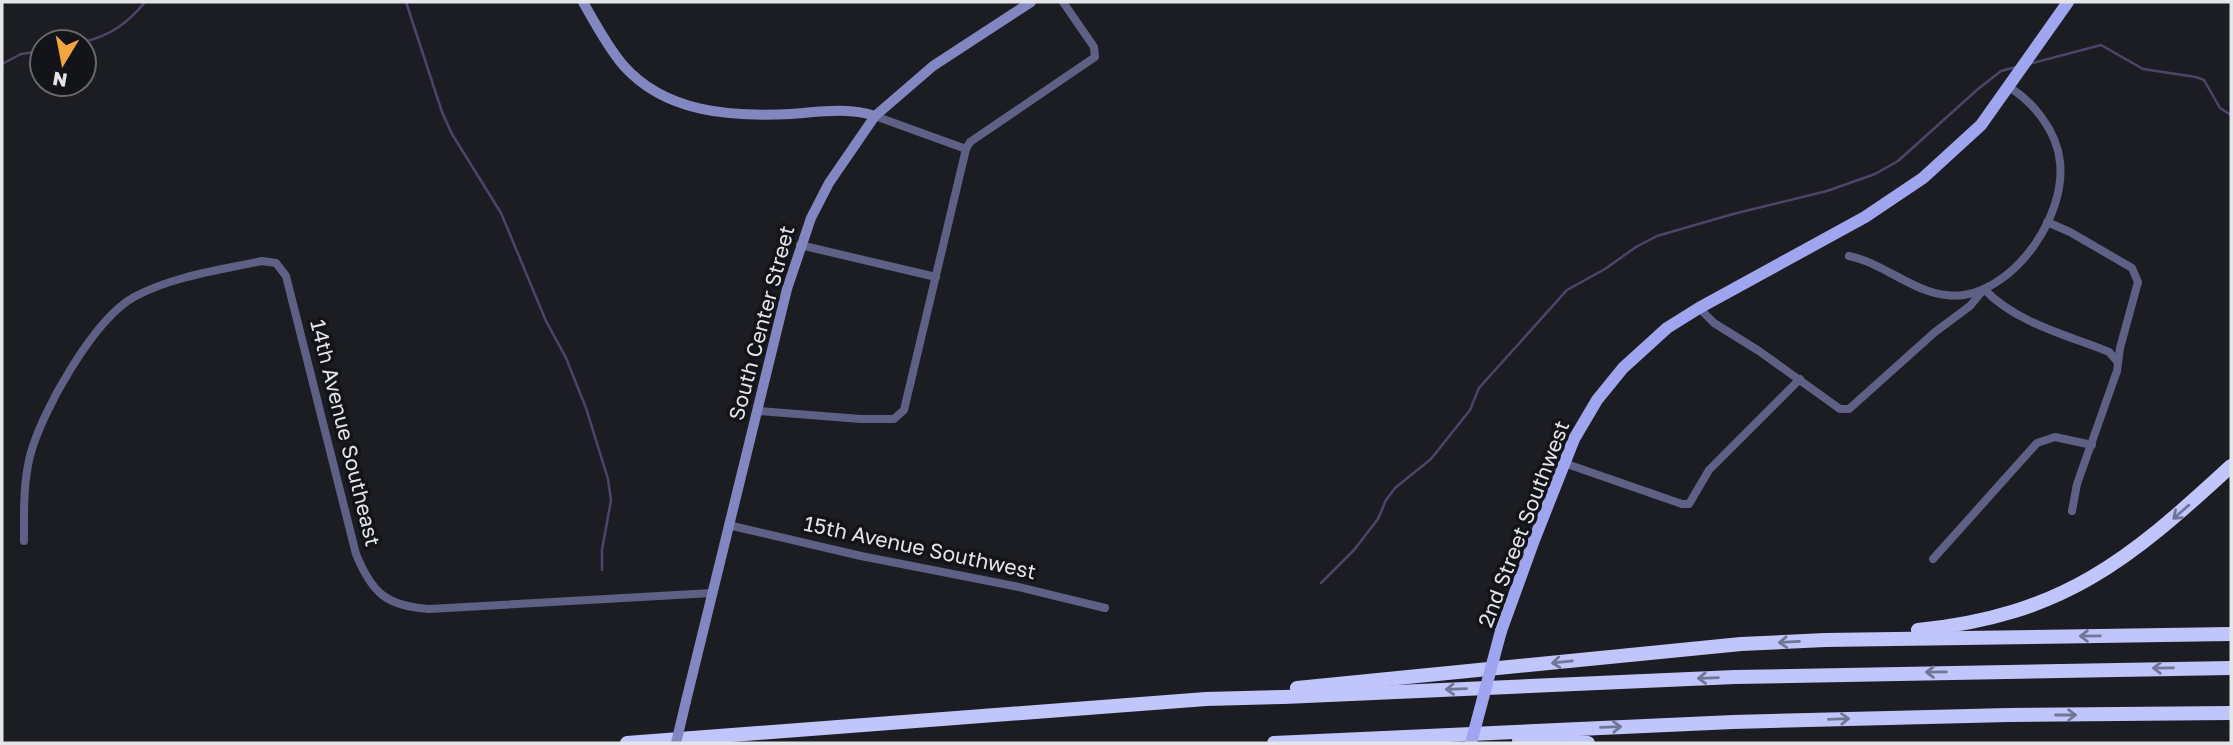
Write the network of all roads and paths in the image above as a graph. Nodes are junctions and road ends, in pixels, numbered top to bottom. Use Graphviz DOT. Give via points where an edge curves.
graph roads {
  1 [pos="583,2"];
  2 [pos="1031,2"];
  3 [pos="1063,2"];
  4 [pos="2068,2"];
  5 [pos="2007,86"];
  6 [pos="875,116"];
  7 [pos="965,149"];
  8 [pos="2047,222"];
  9 [pos="800,245"];
  10 [pos="1849,256"];
  11 [pos="936,277"];
  12 [pos="1984,289"];
  13 [pos="1699,308"];
  14 [pos="2117,361"];
  15 [pos="1800,379"];
  16 [pos="758,411"];
  17 [pos="2092,445"];
  18 [pos="1563,463"];
  19 [pos="2231,466"];
  20 [pos="2071,512"];
  21 [pos="728,525"];
  22 [pos="24,541"];
  23 [pos="1933,559"];
  24 [pos="712,593"];
  25 [pos="1105,608"];
  26 [pos="2231,634"];
  27 [pos="1825,640"];
  28 [pos="2231,668"];
  29 [pos="1243,698"];
  30 [pos="2231,713"];
  31 [pos="1441,737"];
  32 [pos="627,743"];
  33 [pos="676,743"];
  34 [pos="1274,743"];
  35 [pos="1471,743"];
  36 [pos="1588,743"];
  1 -- 6 [label="street" via="630,72 683,104 743,115 844,111"];
  2 -- 6 [label="street, South Center Street" via="933,66"];
  3 -- 7 [label="street" via="1094,47 1095,57"];
  4 -- 5 [label="main road"];
  5 -- 8 [label="street" via="2024,95 2057,149 2060,175"];
  5 -- 13 [label="main road, 2nd Street Southwest" via="1981,125 1905,191"];
  6 -- 7 [label="street"];
  6 -- 9 [label="street, South Center Street" via="829,183"];
  7 -- 11 [label="street"];
  8 -- 12 [label="street" via="2021,262"];
  8 -- 14 [label="street" via="2132,268 2137,277"];
  9 -- 11 [label="street"];
  9 -- 16 [label="street, South Center Street"];
  10 -- 12 [label="street" via="1940,294"];
  11 -- 16 [label="street" via="904,410 894,419"];
  12 -- 14 [label="street" via="2019,316 2109,352"];
  12 -- 15 [label="street" via="1849,409 1840,409"];
  13 -- 15 [label="street" via="1714,323"];
  13 -- 18 [label="main road, 2nd Street Southwest" via="1657,336 1623,368 1597,400"];
  14 -- 17 [label="street"];
  15 -- 18 [label="street" via="1709,470 1691,502 1682,504"];
  16 -- 21 [label="street, South Center Street"];
  17 -- 20 [label="street"];
  17 -- 23 [label="street" via="2055,437 2038,443"];
  18 -- 35 [label="main road, 2nd Street Southwest, bridge" via="1501,631"];
  19 -- 27 [label="highway, one-way" via="2133,552 2059,596 1973,623"];
  21 -- 24 [label="street, South Center Street"];
  21 -- 25 [label="street, 15th Avenue Southwest"];
  22 -- 24 [label="street, 14th Avenue Southeast" via="25,481 36,436 79,358 112,314 159,285 262,261 276,263 286,276 356,554 366,578 381,595 409,608 429,609"];
  24 -- 33 [label="street, South Center Street, bridge"];
  26 -- 27 [label="highway, one-way"];
  27 -- 29 [label="highway, one-way" via="1385,678"];
  28 -- 29 [label="highway, one-way" via="1735,677"];
  29 -- 32 [label="highway"];
  31 -- 30 [label="highway, one-way" via="1835,719"];
  31 -- 34 [label="highway"];
  31 -- 36 [label="highway"];
}
